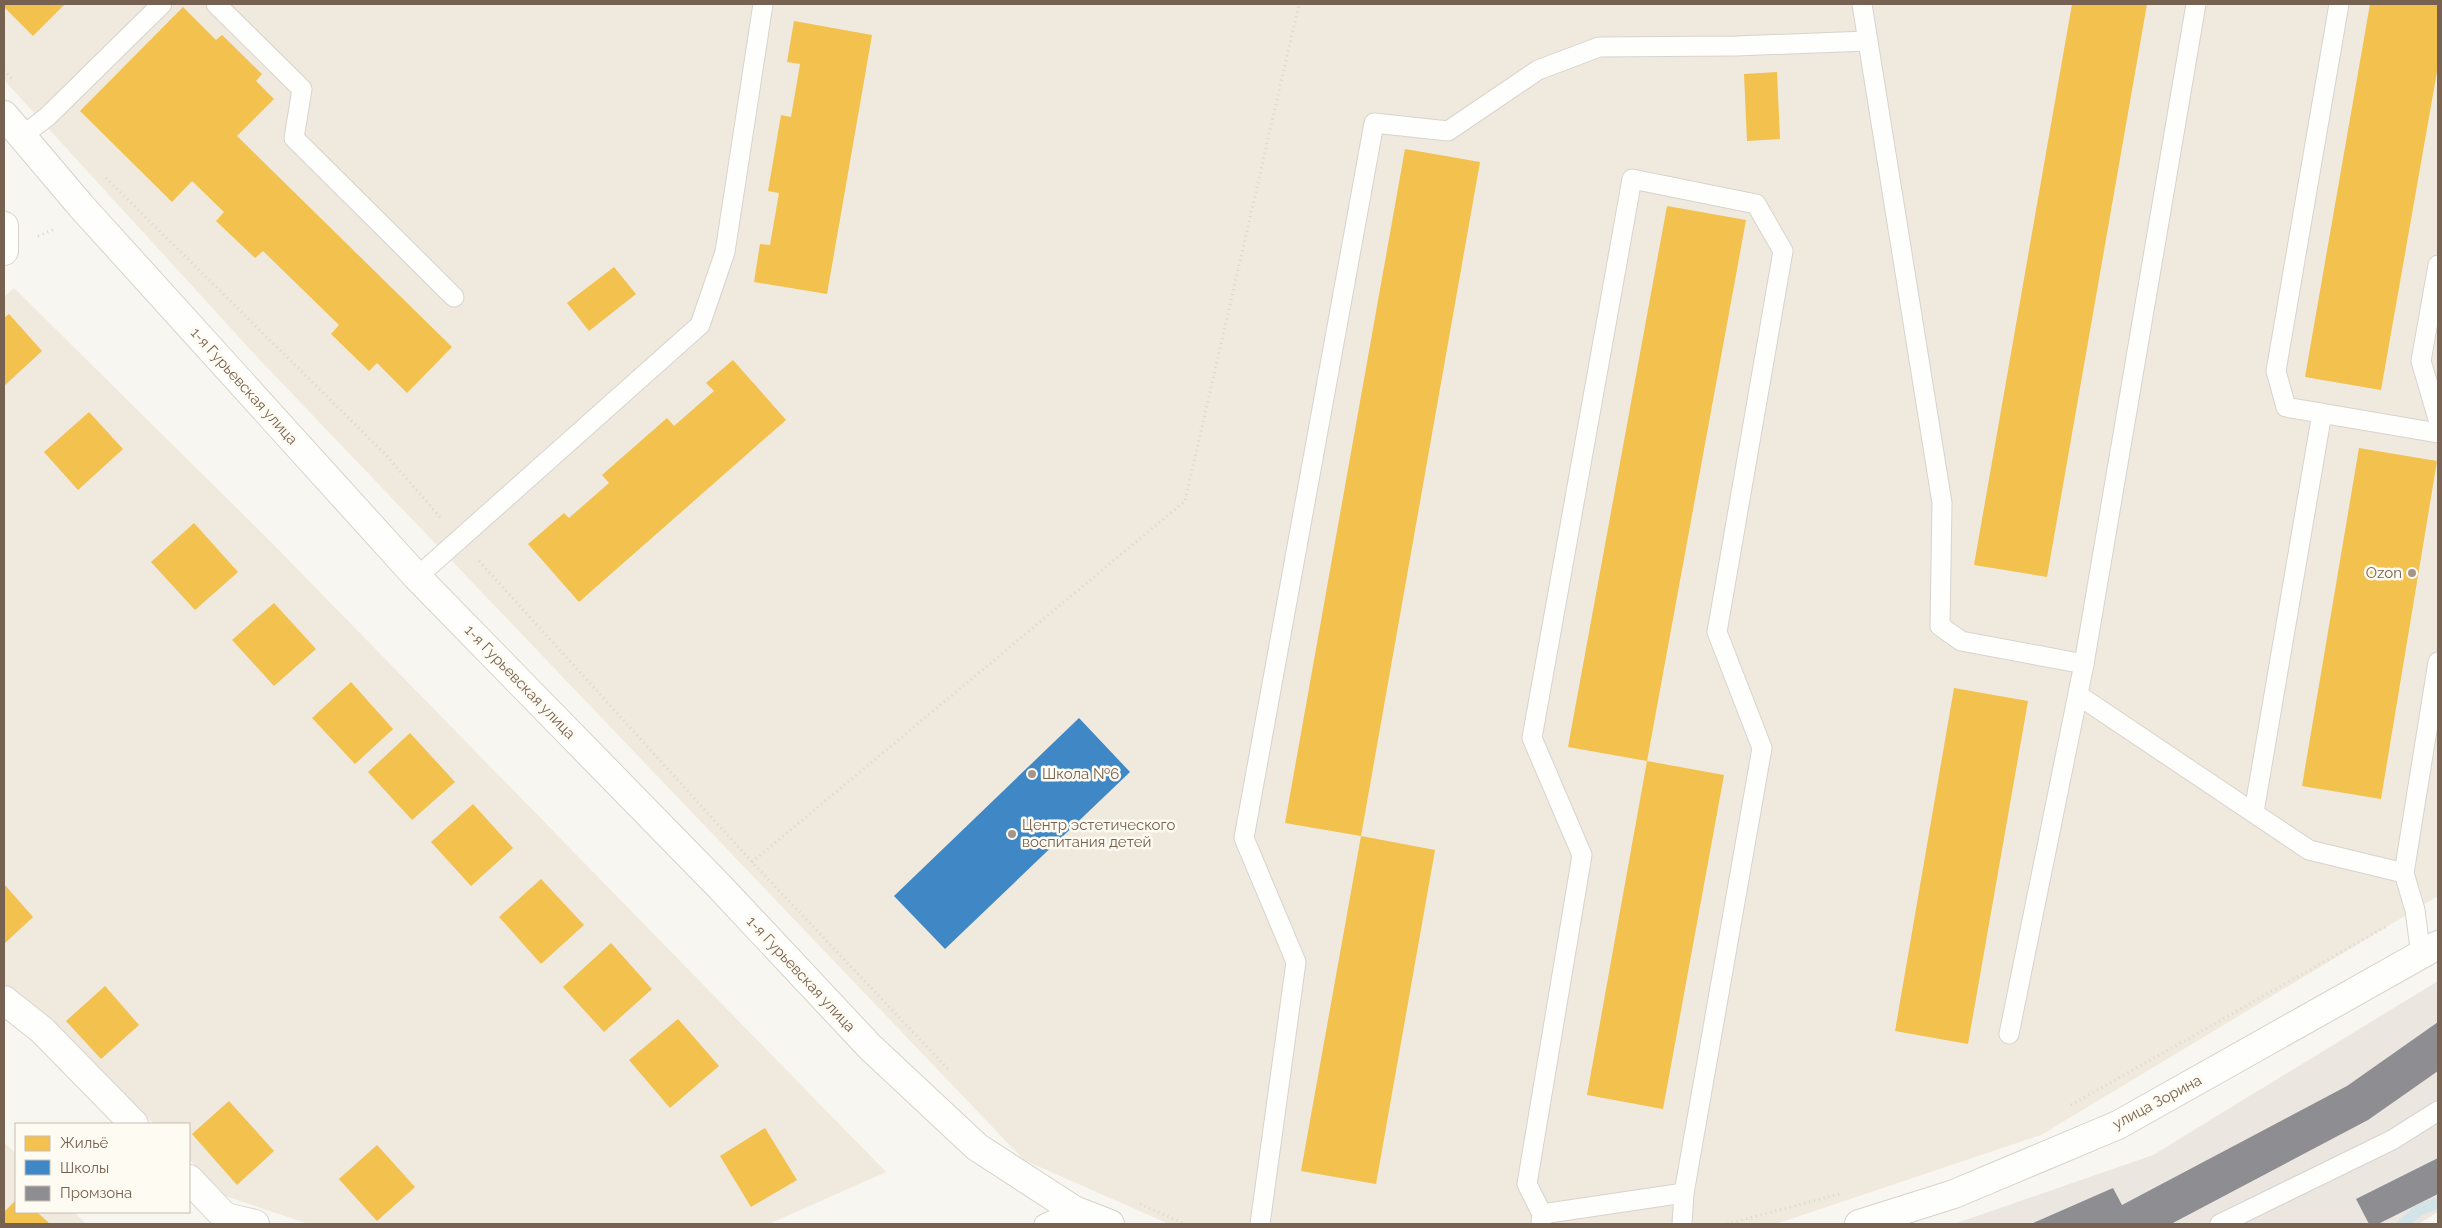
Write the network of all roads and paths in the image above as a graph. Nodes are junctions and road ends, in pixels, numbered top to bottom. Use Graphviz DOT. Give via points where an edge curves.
graph roads {
  1 [pos="162,4"];
  2 [pos="216,4"];
  3 [pos="763,4"];
  4 [pos="1299,4"];
  5 [pos="1862,4"];
  6 [pos="2196,4"];
  7 [pos="2339,4"];
  8 [pos="1867,41"];
  9 [pos="4,70"];
  10 [pos="4,115"];
  11 [pos="47,117"];
  12 [pos="22,136"];
  13 [pos="102,174"];
  14 [pos="4,226"];
  15 [pos="4,251"];
  16 [pos="2438,265"];
  17 [pos="454,298"];
  18 [pos="2322,413"];
  19 [pos="2438,419"];
  20 [pos="2438,433"];
  21 [pos="460,540"];
  22 [pos="417,578"];
  23 [pos="2438,662"];
  24 [pos="2084,664"];
  25 [pos="2078,695"];
  26 [pos="2254,812"];
  27 [pos="752,862"];
  28 [pos="2404,873"];
  29 [pos="720,887"];
  30 [pos="2415,910"];
  31 [pos="2429,951"];
  32 [pos="4,1000"];
  33 [pos="2009,1034"];
  34 [pos="949,1069"];
  35 [pos="2062,1109"];
  36 [pos="2438,1111"];
  37 [pos="133,1123"];
  38 [pos="190,1181"];
  39 [pos="1848,1191"];
  40 [pos="1684,1193"];
  41 [pos="1131,1200"];
  42 [pos="1074,1210"];
  43 [pos="1541,1219"];
  44 [pos="255,1224"];
  45 [pos="1044,1224"];
  46 [pos="1110,1224"];
  47 [pos="1185,1224"];
  48 [pos="1260,1224"];
  49 [pos="1682,1224"];
  50 [pos="1727,1224"];
  51 [pos="1858,1224"];
  52 [pos="2220,1224"];
  1 -- 11 [label="lane"];
  2 -- 17 [label="lane" via="302,89 294,138"];
  3 -- 21 [label="lane" via="725,252 700,324"];
  4 -- 27 [label="path" via="1185,501"];
  5 -- 8 [label="lane"];
  6 -- 24 [label="lane"];
  7 -- 18 [label="lane" via="2276,371 2286,407"];
  8 -- 24 [label="lane" via="1942,504 1940,626 1961,641"];
  8 -- 48 [label="lane" via="1736,46 1599,46 1538,70 1448,131 1374,123 1244,838 1296,962"];
  9 -- 11 [label="path"];
  10 -- 12 [label="main road, 1-я Гурьевская улица"];
  11 -- 12 [label="lane"];
  12 -- 22 [label="main road, 1-я Гурьевская улица" via="81,206"];
  13 -- 21 [label="path" via="386,455"];
  14 -- 15 [label="main road"];
  16 -- 19 [label="lane" via="2421,361"];
  18 -- 20 [label="lane"];
  18 -- 26 [label="lane"];
  21 -- 22 [label="lane"];
  21 -- 27 [label="path"];
  22 -- 29 [label="main road, 1-я Гурьевская улица"];
  23 -- 28 [label="lane"];
  24 -- 25 [label="lane"];
  25 -- 26 [label="lane"];
  25 -- 33 [label="lane"];
  26 -- 28 [label="lane" via="2309,850"];
  27 -- 29 [label="path"];
  27 -- 34 [label="path"];
  28 -- 30 [label="lane"];
  29 -- 42 [label="main road, 1-я Гурьевская улица" via="870,1047 977,1147"];
  30 -- 31 [label="lane"];
  30 -- 35 [label="path"];
  31 -- 51 [label="main road, улица Зорина" via="2118,1125 1954,1194"];
  32 -- 37 [label="main road" via="42,1030"];
  36 -- 52 [label="lane" via="2392,1140"];
  38 -- 44 [label="main road" via="225,1217"];
  39 -- 50 [label="path"];
  40 -- 43 [label="lane"];
  40 -- 43 [label="lane" via="1762,748 1717,632 1784,251 1756,204 1632,179 1532,738 1582,855 1527,1184"];
  40 -- 49 [label="lane"];
  41 -- 47 [label="path"];
  42 -- 45 [label="lane"];
  42 -- 46 [label="main road"];
}
